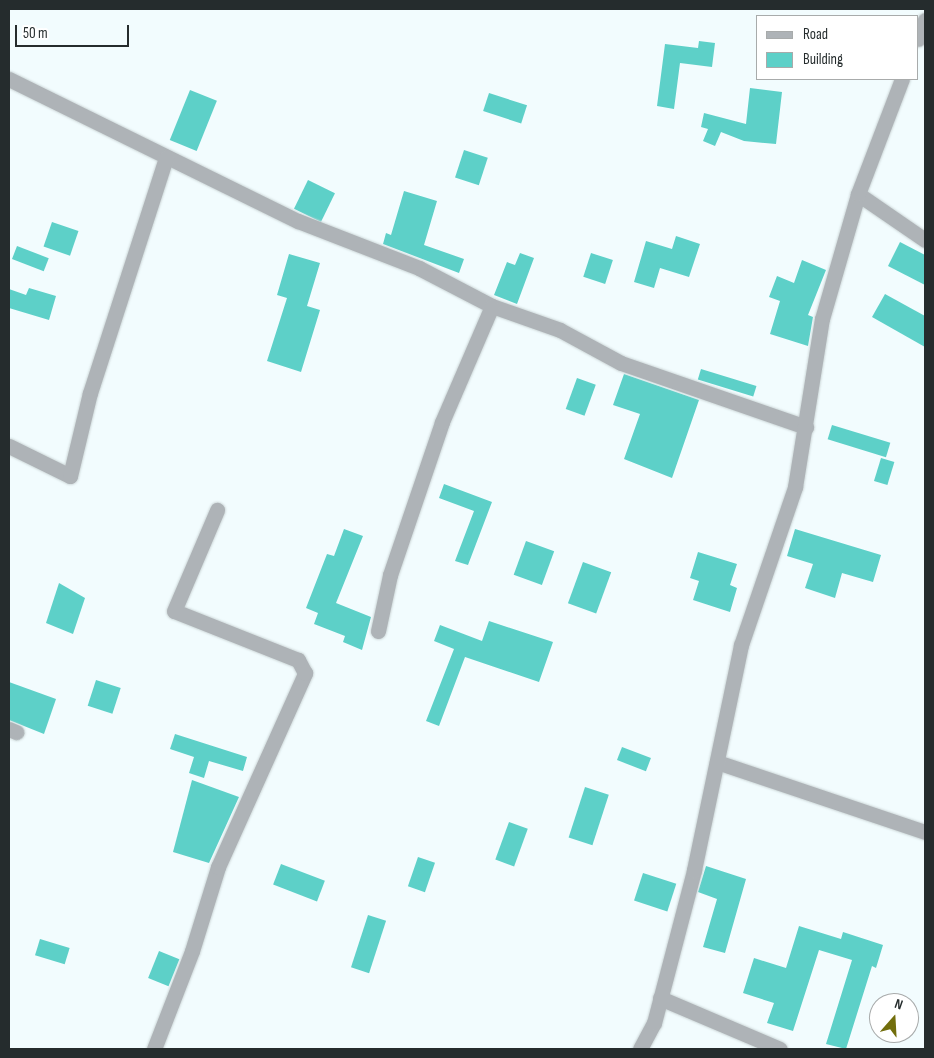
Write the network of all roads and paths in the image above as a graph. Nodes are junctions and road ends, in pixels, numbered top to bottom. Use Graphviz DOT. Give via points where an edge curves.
graph roads {
  1 [pos="925,20"];
  2 [pos="919,36"];
  3 [pos="9,79"];
  4 [pos="902,80"];
  5 [pos="166,157"];
  6 [pos="858,194"];
  7 [pos="925,240"];
  8 [pos="492,306"];
  9 [pos="806,427"];
  10 [pos="9,446"];
  11 [pos="217,510"];
  12 [pos="378,631"];
  13 [pos="717,762"];
  14 [pos="925,832"];
  15 [pos="660,998"];
  16 [pos="154,1049"];
  17 [pos="640,1049"];
  18 [pos="780,1049"];
  1 -- 2 [label="street"];
  3 -- 5 [label="street" via="156,148"];
  4 -- 6 [label="street"];
  5 -- 8 [label="street" via="298,221 419,268"];
  5 -- 10 [label="street" via="90,394 70,476"];
  6 -- 7 [label="street"];
  6 -- 9 [label="street" via="822,319"];
  8 -- 9 [label="street" via="560,330 621,363"];
  8 -- 12 [label="street" via="442,422 390,575"];
  9 -- 13 [label="street" via="795,488 741,645"];
  11 -- 16 [label="street" via="174,611 298,660 305,673 218,867 192,951"];
  13 -- 14 [label="street"];
  13 -- 15 [label="street" via="694,870"];
  15 -- 17 [label="street" via="654,1023"];
  15 -- 18 [label="street"];
}
